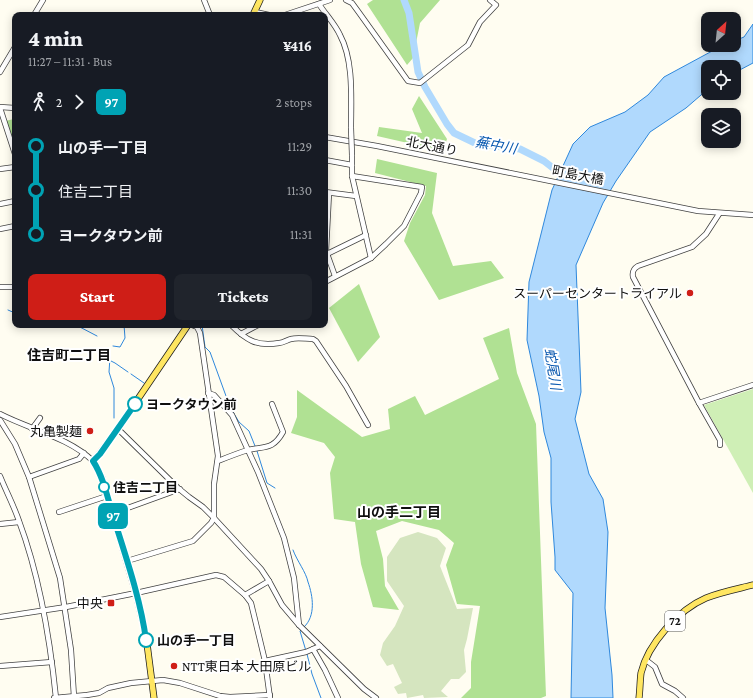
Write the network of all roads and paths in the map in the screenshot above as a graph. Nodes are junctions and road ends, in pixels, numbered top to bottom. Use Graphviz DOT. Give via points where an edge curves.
graph roads {
  1 [pos="43,0"];
  2 [pos="204,0"];
  3 [pos="260,0"];
  4 [pos="330,0"];
  5 [pos="346,0"];
  6 [pos="490,0"];
  7 [pos="319,4"];
  8 [pos="37,12"];
  9 [pos="209,12"];
  10 [pos="254,12"];
  11 [pos="294,12"];
  12 [pos="325,12"];
  13 [pos="328,17"];
  14 [pos="12,52"];
  15 [pos="0,72"];
  16 [pos="0,108"];
  17 [pos="12,108"];
  18 [pos="328,138"];
  19 [pos="12,145"];
  20 [pos="328,161"];
  21 [pos="352,165"];
  22 [pos="12,167"];
  23 [pos="0,169"];
  24 [pos="352,176"];
  25 [pos="534,178"];
  26 [pos="328,192"];
  27 [pos="356,196"];
  28 [pos="12,202"];
  29 [pos="0,204"];
  30 [pos="719,214"];
  31 [pos="753,215"];
  32 [pos="12,227"];
  33 [pos="0,229"];
  34 [pos="366,234"];
  35 [pos="328,254"];
  36 [pos="371,258"];
  37 [pos="328,260"];
  38 [pos="335,276"];
  39 [pos="328,280"];
  40 [pos="0,287"];
  41 [pos="12,287"];
  42 [pos="186,328"];
  43 [pos="198,328"];
  44 [pos="234,328"];
  45 [pos="252,328"];
  46 [pos="241,334"];
  47 [pos="753,385"];
  48 [pos="208,393"];
  49 [pos="699,403"];
  50 [pos="272,404"];
  51 [pos="0,414"];
  52 [pos="40,418"];
  53 [pos="0,420"];
  54 [pos="368,425"];
  55 [pos="32,429"];
  56 [pos="118,429"];
  57 [pos="720,445"];
  58 [pos="247,450"];
  59 [pos="84,453"];
  60 [pos="93,461"];
  61 [pos="218,461"];
  62 [pos="0,476"];
  63 [pos="29,477"];
  64 [pos="180,490"];
  65 [pos="107,496"];
  66 [pos="122,510"];
  67 [pos="59,512"];
  68 [pos="214,518"];
  69 [pos="20,522"];
  70 [pos="0,524"];
  71 [pos="127,561"];
  72 [pos="269,581"];
  73 [pos="753,584"];
  74 [pos="136,593"];
  75 [pos="245,595"];
  76 [pos="66,607"];
  77 [pos="43,611"];
  78 [pos="0,617"];
  79 [pos="299,625"];
  80 [pos="320,646"];
  81 [pos="313,649"];
  82 [pos="646,660"];
  83 [pos="265,661"];
  84 [pos="52,662"];
  85 [pos="0,666"];
  86 [pos="151,681"];
  87 [pos="99,696"];
  88 [pos="270,696"];
  89 [pos="74,697"];
  90 [pos="55,698"];
  91 [pos="154,698"];
  92 [pos="338,698"];
  93 [pos="376,698"];
  94 [pos="639,698"];
  95 [pos="682,698"];
  1 -- 8 [label="street"];
  2 -- 9 [label="street"];
  3 -- 10 [label="main road"];
  4 -- 7 [label="street"];
  5 -- 6 [label="street" via="352,3 408,82 420,83 470,43 480,22 496,5"];
  7 -- 11 [label="street"];
  7 -- 12 [label="street, bridge"];
  13 -- 21 [label="street, bridge" via="345,46 350,77"];
  14 -- 15 [label="street"];
  16 -- 17 [label="street"];
  16 -- 19 [label="street"];
  18 -- 25 [label="street, 北大通り"];
  20 -- 21 [label="street"];
  21 -- 24 [label="street"];
  22 -- 23 [label="street"];
  24 -- 27 [label="street"];
  24 -- 36 [label="street" via="422,187 404,226"];
  25 -- 30 [label="street, 町島大橋"];
  26 -- 27 [label="street"];
  27 -- 34 [label="street"];
  28 -- 29 [label="street"];
  30 -- 31 [label="street"];
  30 -- 49 [label="street" via="706,234 692,247 638,266 632,273"];
  32 -- 33 [label="street"];
  34 -- 35 [label="street"];
  34 -- 36 [label="street"];
  36 -- 38 [label="street"];
  37 -- 38 [label="street"];
  38 -- 39 [label="street"];
  40 -- 41 [label="street"];
  42 -- 56 [label="main road"];
  43 -- 48 [label="street"];
  44 -- 46 [label="street"];
  45 -- 46 [label="street"];
  46 -- 54 [label="street" via="256,344 265,345 292,339 316,341"];
  47 -- 49 [label="street"];
  48 -- 58 [label="street" via="214,395 232,415"];
  48 -- 61 [label="street"];
  49 -- 57 [label="street" via="720,440"];
  50 -- 58 [label="street" via="283,432 278,441 269,446"];
  51 -- 55 [label="street"];
  52 -- 55 [label="street"];
  53 -- 63 [label="street" via="15,444"];
  55 -- 59 [label="street" via="64,441"];
  56 -- 60 [label="main road"];
  56 -- 64 [label="street"];
  58 -- 61 [label="street"];
  58 -- 79 [label="street" via="284,538 294,578"];
  59 -- 60 [label="street"];
  59 -- 63 [label="street" via="79,459"];
  60 -- 65 [label="main road"];
  61 -- 68 [label="street" via="214,484"];
  62 -- 69 [label="street"];
  63 -- 76 [label="street" via="60,578"];
  64 -- 66 [label="street"];
  64 -- 68 [label="street"];
  65 -- 67 [label="street"];
  65 -- 71 [label="main road"];
  68 -- 71 [label="street" via="193,541"];
  68 -- 72 [label="street"];
  69 -- 70 [label="street"];
  69 -- 77 [label="street"];
  71 -- 74 [label="main road"];
  72 -- 75 [label="street"];
  72 -- 79 [label="street" via="282,605"];
  73 -- 82 [label="main road, 72" via="712,596 692,606 659,637"];
  74 -- 75 [label="street" via="216,575 224,576"];
  74 -- 76 [label="street"];
  74 -- 86 [label="main road" via="146,636"];
  75 -- 83 [label="street" via="251,604"];
  76 -- 77 [label="street"];
  76 -- 89 [label="street"];
  77 -- 78 [label="street"];
  77 -- 84 [label="street"];
  79 -- 80 [label="street"];
  80 -- 81 [label="street"];
  80 -- 93 [label="street"];
  81 -- 83 [label="street"];
  81 -- 92 [label="street"];
  82 -- 94 [label="main road, 72" via="641,674"];
  82 -- 95 [label="street" via="655,667 662,684 675,690"];
  83 -- 88 [label="street"];
  84 -- 85 [label="street"];
  84 -- 90 [label="street"];
  86 -- 87 [label="street" via="108,688"];
  86 -- 88 [label="street" via="180,682 220,696"];
  86 -- 91 [label="main road"];
  87 -- 89 [label="street"];
  89 -- 90 [label="street"];
}
